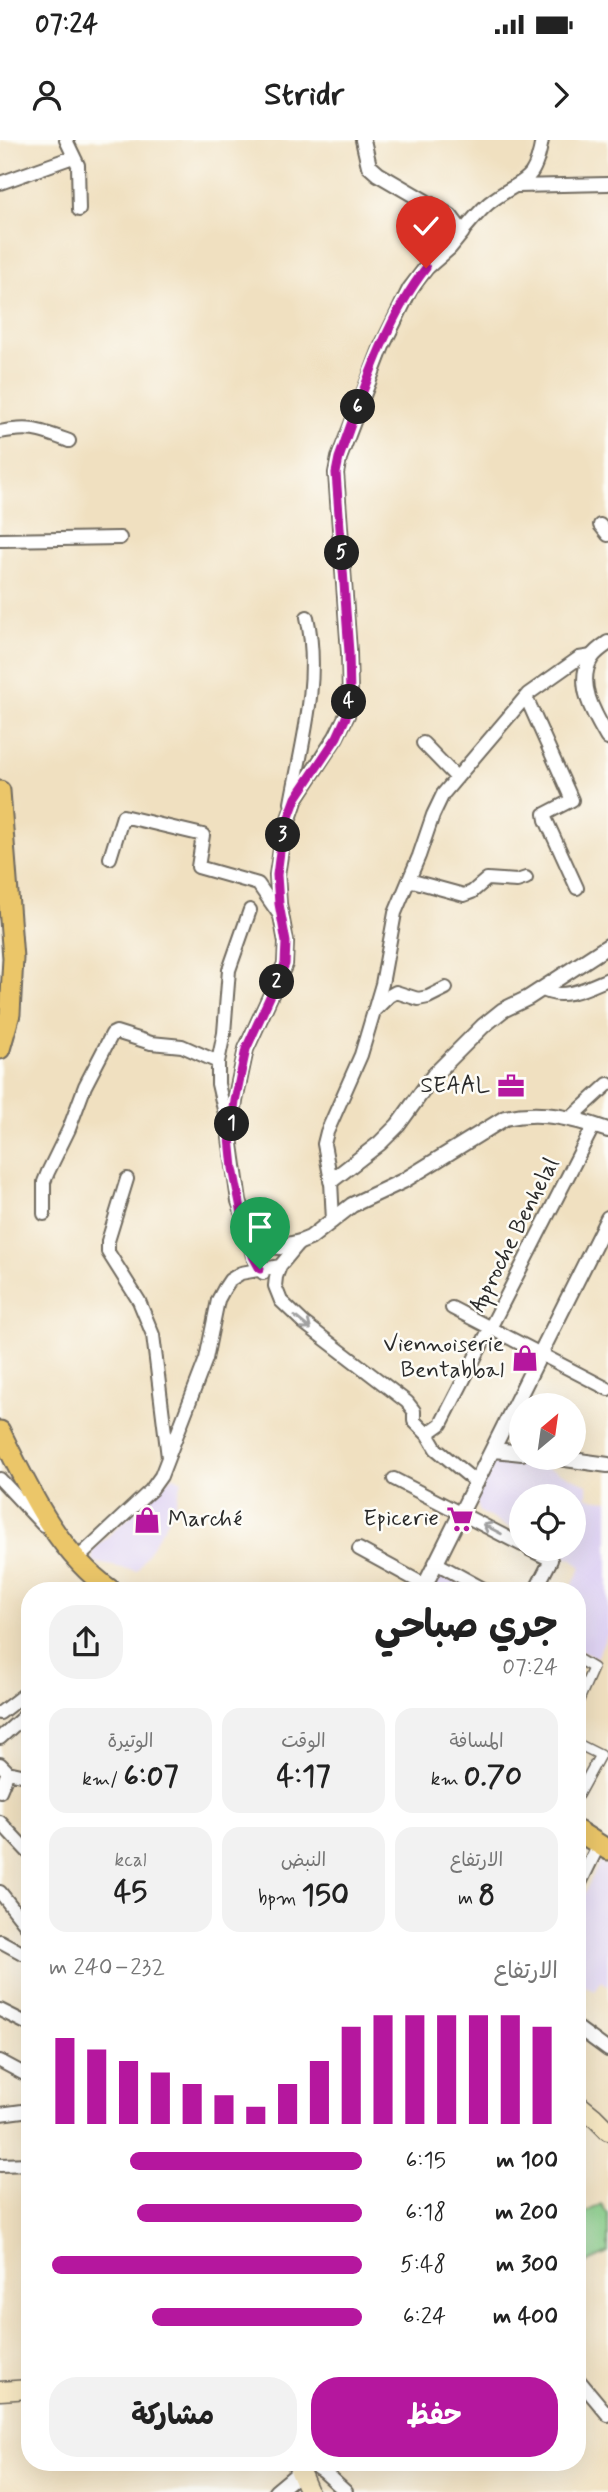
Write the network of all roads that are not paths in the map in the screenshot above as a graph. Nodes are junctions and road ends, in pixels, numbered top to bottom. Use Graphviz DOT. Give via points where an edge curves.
graph roads {
  1 [pos="66,140"];
  2 [pos="363,140"];
  3 [pos="542,140"];
  4 [pos="73,157"];
  5 [pos="0,183"];
  6 [pos="608,184"];
  7 [pos="517,186"];
  8 [pos="79,211"];
  9 [pos="462,232"];
  10 [pos="0,432"];
  11 [pos="69,441"];
  12 [pos="120,538"];
  13 [pos="0,540"];
  14 [pos="307,617"];
  15 [pos="608,643"];
  16 [pos="592,656"];
  17 [pos="526,697"];
  18 [pos="608,738"];
  19 [pos="423,743"];
  20 [pos="457,778"];
  21 [pos="0,791"];
  22 [pos="289,818"];
  23 [pos="110,858"];
  24 [pos="526,878"];
  25 [pos="409,880"];
  26 [pos="577,888"];
  27 [pos="250,910"];
  28 [pos="281,918"];
  29 [pos="608,946"];
  30 [pos="608,979"];
  31 [pos="446,988"];
  32 [pos="542,989"];
  33 [pos="375,1011"];
  34 [pos="0,1049"];
  35 [pos="218,1062"];
  36 [pos="608,1084"];
  37 [pos="572,1118"];
  38 [pos="601,1127"];
  39 [pos="230,1138"];
  40 [pos="127,1180"];
  41 [pos="331,1181"];
  42 [pos="239,1201"];
  43 [pos="44,1214"];
  44 [pos="333,1221"];
  45 [pos="606,1226"];
  46 [pos="300,1242"];
  47 [pos="280,1266"];
  48 [pos="260,1269"];
  49 [pos="281,1301"];
  50 [pos="452,1308"];
  51 [pos="491,1329"];
  52 [pos="541,1356"];
  53 [pos="608,1390"];
  54 [pos="0,1431"];
  55 [pos="427,1434"];
  56 [pos="494,1450"];
  57 [pos="509,1452"];
  58 [pos="168,1457"];
  59 [pos="586,1462"];
  60 [pos="608,1465"];
  61 [pos="0,1479"];
  62 [pos="394,1479"];
  63 [pos="477,1483"];
  64 [pos="462,1514"];
  65 [pos="509,1538"];
  66 [pos="359,1549"];
  67 [pos="76,1560"];
  68 [pos="551,1561"];
  69 [pos="436,1563"];
  70 [pos="82,1582"];
  71 [pos="99,1582"];
  72 [pos="414,1582"];
  73 [pos="427,1582"];
  74 [pos="471,1582"];
  75 [pos="540,1582"];
  76 [pos="586,1664"];
  77 [pos="586,1684"];
  78 [pos="21,1697"];
  79 [pos="0,1713"];
  80 [pos="21,1719"];
  81 [pos="0,1738"];
  82 [pos="586,1748"];
  83 [pos="4,1768"];
  84 [pos="21,1774"];
  85 [pos="586,1781"];
  86 [pos="0,1791"];
  87 [pos="0,1822"];
  88 [pos="586,1836"];
  89 [pos="21,1844"];
  90 [pos="603,1847"];
  91 [pos="586,1874"];
  92 [pos="0,1892"];
  93 [pos="21,1919"];
  94 [pos="0,1941"];
  95 [pos="21,1952"];
  96 [pos="0,2010"];
  97 [pos="21,2020"];
  98 [pos="586,2034"];
  99 [pos="608,2050"];
  100 [pos="0,2061"];
  101 [pos="21,2072"];
  102 [pos="21,2110"];
  103 [pos="586,2110"];
  104 [pos="0,2113"];
  105 [pos="608,2132"];
  106 [pos="21,2164"];
  107 [pos="0,2165"];
  108 [pos="586,2389"];
  109 [pos="21,2390"];
  110 [pos="0,2392"];
  111 [pos="608,2415"];
  112 [pos="298,2471"];
  113 [pos="305,2471"];
  114 [pos="321,2471"];
  115 [pos="276,2492"];
  116 [pos="309,2492"];
  117 [pos="346,2492"];
  1 -- 4 [label="street"];
  2 -- 9 [label="street" via="369,166 377,174 450,216"];
  3 -- 7 [label="street" via="539,160 526,181"];
  4 -- 5 [label="street"];
  4 -- 8 [label="street" via="78,165"];
  6 -- 7 [label="street"];
  7 -- 9 [label="street" via="492,200"];
  9 -- 22 [label="street" via="410,289 382,346 339,458 336,473 350,694 337,737 296,798"];
  10 -- 11 [label="street" via="38,429"];
  12 -- 13 [label="street"];
  14 -- 22 [label="street" via="312,676"];
  15 -- 16 [label="street"];
  16 -- 17 [label="street" via="579,659"];
  16 -- 18 [label="street" via="587,667 587,697"];
  17 -- 20 [label="street"];
  17 -- 26 [label="street" via="572,800 545,814"];
  19 -- 20 [label="street"];
  20 -- 25 [label="street" via="433,815"];
  21 -- 34 [label="main road" via="13,958 10,1014"];
  22 -- 28 [label="street" via="277,875"];
  23 -- 28 [label="street" via="123,816 203,835 198,867 258,884"];
  24 -- 25 [label="street" via="487,879 464,894"];
  25 -- 33 [label="street" via="395,913"];
  27 -- 35 [label="street" via="229,970"];
  28 -- 39 [label="street" via="285,964 246,1049"];
  29 -- 32 [label="street"];
  30 -- 32 [label="street" via="561,995"];
  31 -- 33 [label="street" via="418,999 396,992"];
  32 -- 41 [label="street" via="483,1026 434,1075 398,1125"];
  33 -- 41 [label="street" via="327,1132 324,1144"];
  35 -- 39 [label="street"];
  35 -- 43 [label="street" via="182,1046 112,1034 44,1182"];
  36 -- 37 [label="street"];
  37 -- 38 [label="street"];
  37 -- 44 [label="street" via="523,1114 505,1118 403,1181 352,1205"];
  38 -- 51 [label="street, Approche Benhelal"];
  39 -- 42 [label="street"];
  40 -- 58 [label="street" via="107,1247 153,1335"];
  41 -- 44 [label="street"];
  42 -- 46 [label="street" via="259,1239 280,1247"];
  42 -- 48 [label="street"];
  44 -- 46 [label="street"];
  45 -- 52 [label="street"];
  46 -- 47 [label="street"];
  47 -- 48 [label="street"];
  47 -- 49 [label="street" via="275,1286"];
  48 -- 49 [label="street"];
  48 -- 58 [label="street" via="230,1280 218,1300 206,1359"];
  49 -- 55 [label="street, one-way" via="303,1324 407,1402 414,1421"];
  50 -- 51 [label="street"];
  51 -- 52 [label="street"];
  51 -- 55 [label="street, Approche Benhelal" via="441,1424"];
  52 -- 53 [label="street"];
  52 -- 56 [label="street"];
  54 -- 67 [label="main road" via="51,1526"];
  55 -- 63 [label="street" via="436,1449"];
  56 -- 57 [label="street"];
  56 -- 63 [label="street"];
  58 -- 67 [label="street" via="151,1490"];
  59 -- 60 [label="street"];
  61 -- 67 [label="street"];
  62 -- 64 [label="street"];
  63 -- 64 [label="street"];
  65 -- 64 [label="street, one-way"];
  64 -- 69 [label="street"];
  66 -- 72 [label="street"];
  67 -- 70 [label="main road"];
  67 -- 71 [label="main road"];
  68 -- 75 [label="street"];
  69 -- 73 [label="street"];
  69 -- 74 [label="street"];
  76 -- 77 [label="street" via="593,1668"];
  78 -- 79 [label="street"];
  80 -- 81 [label="street"];
  82 -- 85 [label="street" via="600,1755"];
  83 -- 84 [label="street"];
  83 -- 86 [label="street"];
  87 -- 89 [label="street"];
  88 -- 90 [label="main road"];
  90 -- 91 [label="street"];
  92 -- 93 [label="street"];
  94 -- 95 [label="street"];
  96 -- 97 [label="street"];
  98 -- 99 [label="street"];
  100 -- 101 [label="street"];
  102 -- 104 [label="street"];
  103 -- 105 [label="main road"];
  106 -- 107 [label="street"];
  108 -- 111 [label="street"];
  109 -- 110 [label="main road"];
  112 -- 115 [label="street"];
  113 -- 116 [label="main road"];
  114 -- 117 [label="street"];
}
